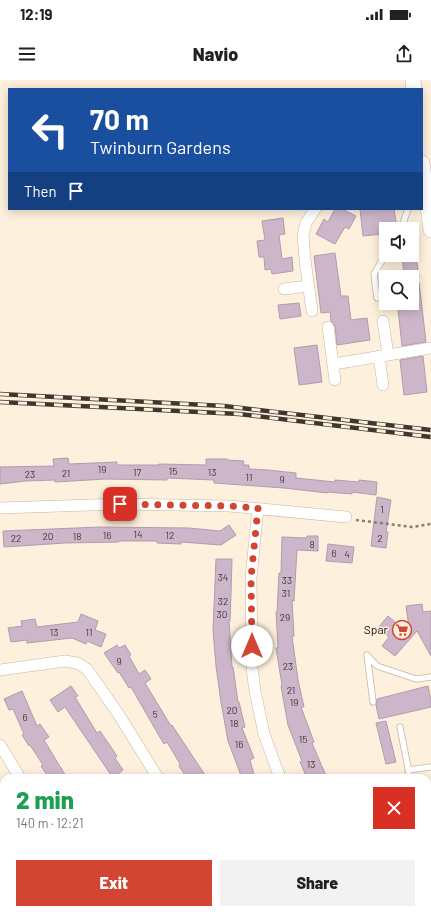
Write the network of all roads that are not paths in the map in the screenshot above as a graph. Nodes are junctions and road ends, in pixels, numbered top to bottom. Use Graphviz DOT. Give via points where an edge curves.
graph roads {
  1 [pos="423,187"];
  2 [pos="424,203"];
  3 [pos="314,210"];
  4 [pos="408,210"];
  5 [pos="403,222"];
  6 [pos="431,230"];
  7 [pos="381,262"];
  8 [pos="308,286"];
  9 [pos="284,289"];
  10 [pos="376,298"];
  11 [pos="312,311"];
  12 [pos="383,321"];
  13 [pos="328,327"];
  14 [pos="431,348"];
  15 [pos="383,356"];
  16 [pos="334,364"];
  17 [pos="336,380"];
  18 [pos="383,385"];
  19 [pos="0,508"];
  20 [pos="258,508"];
  21 [pos="346,517"];
  22 [pos="0,670"];
  23 [pos="431,677"];
  24 [pos="373,702"];
  25 [pos="400,727"];
  26 [pos="0,745"];
  27 [pos="431,767"];
  28 [pos="408,770"];
  29 [pos="18,774"];
  30 [pos="155,774"];
  31 [pos="279,774"];
  32 [pos="409,774"];
  1 -- 2 [label="street"];
  2 -- 6 [label="street"];
  3 -- 8 [label="street" via="306,222 303,234"];
  4 -- 5 [label="lane"];
  7 -- 10 [label="lane" via="374,274"];
  8 -- 9 [label="street"];
  8 -- 11 [label="street"];
  12 -- 15 [label="street"];
  13 -- 16 [label="street"];
  14 -- 15 [label="street"];
  15 -- 16 [label="street"];
  15 -- 18 [label="street"];
  16 -- 17 [label="street"];
  19 -- 20 [label="street" via="120,504"];
  20 -- 21 [label="street"];
  20 -- 31 [label="street" via="251,578 252,668 264,734"];
  22 -- 30 [label="street" via="65,662 77,663 87,669"];
  23 -- 24 [label="lane" via="416,679 377,666 367,656"];
  25 -- 28 [label="lane"];
  26 -- 29 [label="street"];
  27 -- 28 [label="lane"];
  28 -- 32 [label="lane"];
}
